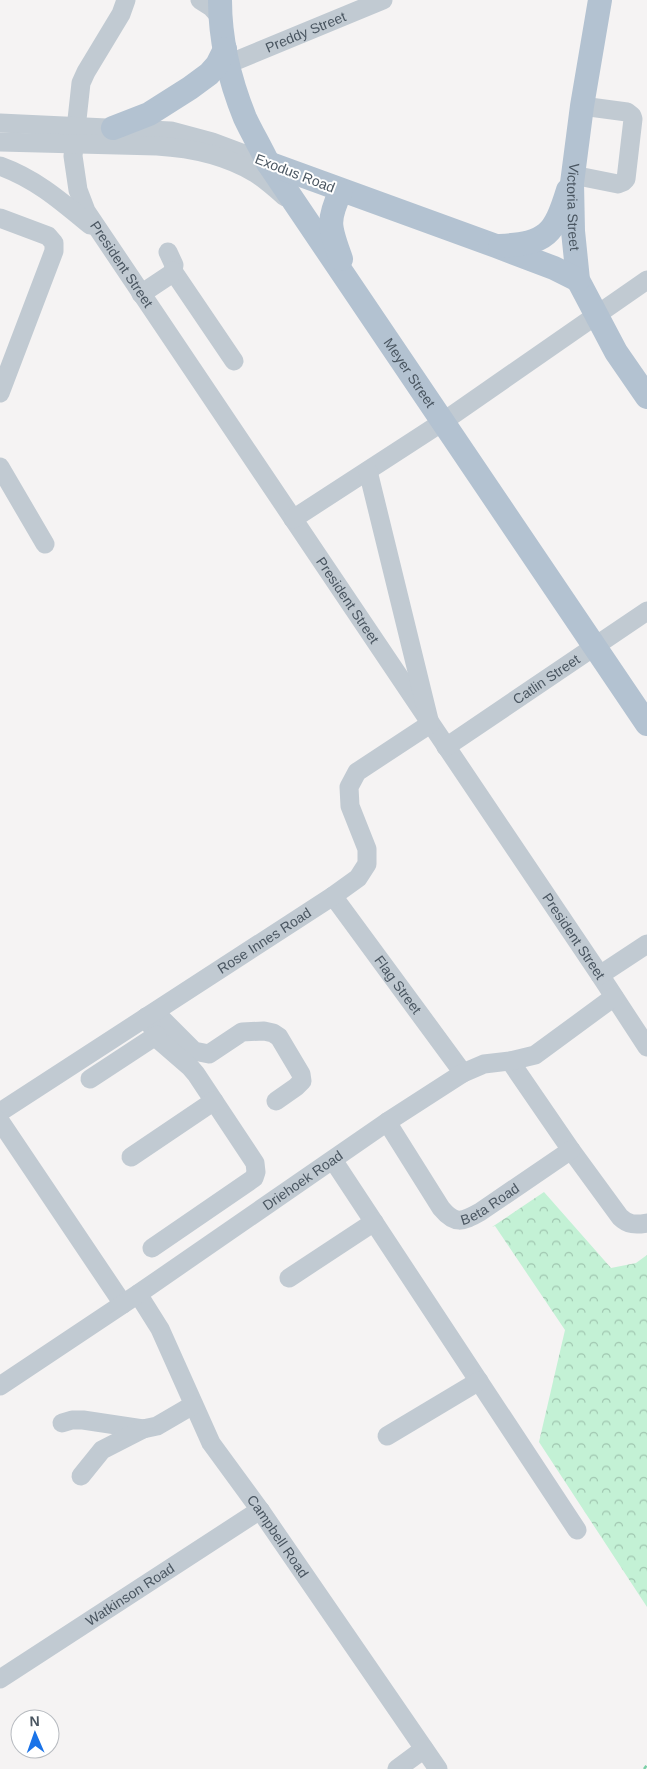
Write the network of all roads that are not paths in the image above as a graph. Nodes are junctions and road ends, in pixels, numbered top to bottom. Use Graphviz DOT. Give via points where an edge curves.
graph roads {
  1 [pos="126,0"];
  2 [pos="200,0"];
  3 [pos="383,0"];
  4 [pos="600,0"];
  5 [pos="220,8"];
  6 [pos="226,57"];
  7 [pos="582,106"];
  8 [pos="0,123"];
  9 [pos="112,128"];
  10 [pos="75,134"];
  11 [pos="0,142"];
  12 [pos="268,163"];
  13 [pos="0,166"];
  14 [pos="573,179"];
  15 [pos="341,190"];
  16 [pos="298,208"];
  17 [pos="0,218"];
  18 [pos="101,233"];
  19 [pos="496,246"];
  20 [pos="168,252"];
  21 [pos="177,276"];
  22 [pos="578,280"];
  23 [pos="647,280"];
  24 [pos="351,287"];
  25 [pos="144,298"];
  26 [pos="596,316"];
  27 [pos="234,361"];
  28 [pos="0,393"];
  29 [pos="647,397"];
  30 [pos="444,421"];
  31 [pos="0,467"];
  32 [pos="368,472"];
  33 [pos="293,519"];
  34 [pos="45,544"];
  35 [pos="647,611"];
  36 [pos="595,646"];
  37 [pos="430,724"];
  38 [pos="647,724"];
  39 [pos="446,747"];
  40 [pos="333,896"];
  41 [pos="647,944"];
  42 [pos="600,975"];
  43 [pos="614,997"];
  44 [pos="151,1014"];
  45 [pos="157,1034"];
  46 [pos="647,1048"];
  47 [pos="510,1061"];
  48 [pos="463,1073"];
  49 [pos="90,1079"];
  50 [pos="214,1101"];
  51 [pos="276,1101"];
  52 [pos="0,1112"];
  53 [pos="0,1121"];
  54 [pos="387,1122"];
  55 [pos="571,1150"];
  56 [pos="131,1157"];
  57 [pos="333,1160"];
  58 [pos="374,1222"];
  59 [pos="647,1223"];
  60 [pos="152,1248"];
  61 [pos="289,1278"];
  62 [pos="130,1299"];
  63 [pos="479,1381"];
  64 [pos="0,1386"];
  65 [pos="194,1405"];
  66 [pos="62,1423"];
  67 [pos="143,1429"];
  68 [pos="388,1436"];
  69 [pos="81,1476"];
  70 [pos="260,1510"];
  71 [pos="577,1530"];
  72 [pos="0,1679"];
  73 [pos="424,1749"];
  74 [pos="397,1769"];
  75 [pos="438,1769"];
  1 -- 10 [label="street, President Street" via="81,84"];
  2 -- 5 [label="street"];
  3 -- 6 [label="street, Preddy Street"];
  4 -- 7 [label="main road, Victoria Street"];
  5 -- 6 [label="main road, Meyer Street"];
  6 -- 9 [label="main road" via="209,74 150,114"];
  6 -- 12 [label="main road, Meyer Street" via="245,118"];
  7 -- 14 [label="main road, Victoria Street"];
  7 -- 14 [label="street" via="627,112 632,116 626,179 618,184"];
  8 -- 10 [label="street, Exodus Road"];
  9 -- 10 [label="street, Exodus Road"];
  9 -- 12 [label="street, Exodus Road" via="189,135"];
  10 -- 11 [label="street, Exodus Road"];
  10 -- 16 [label="street, Exodus Road" via="196,150 227,160 255,174"];
  10 -- 18 [label="street, President Street" via="73,156 78,190 86,211"];
  12 -- 15 [label="main road, Exodus Road"];
  12 -- 16 [label="main road, Meyer Street"];
  13 -- 18 [label="street" via="47,190"];
  14 -- 19 [label="main road" via="554,224 543,237 522,244"];
  14 -- 22 [label="main road, Victoria Street" via="573,231"];
  15 -- 19 [label="main road, Exodus Road"];
  15 -- 24 [label="main road" via="332,210 331,226"];
  16 -- 24 [label="main road, Meyer Street"];
  17 -- 28 [label="street" via="48,236 54,243 54,251"];
  18 -- 25 [label="street, President Street"];
  19 -- 22 [label="main road, Exodus Road"];
  20 -- 21 [label="street"];
  21 -- 25 [label="street" via="171,274"];
  21 -- 27 [label="street"];
  22 -- 26 [label="main road, Victoria Street"];
  23 -- 26 [label="street"];
  24 -- 30 [label="main road, Meyer Street"];
  25 -- 33 [label="street, President Street"];
  26 -- 29 [label="main road, Victoria Street"];
  26 -- 30 [label="street"];
  30 -- 32 [label="street"];
  30 -- 36 [label="main road, Meyer Street"];
  31 -- 34 [label="street"];
  32 -- 33 [label="street"];
  32 -- 37 [label="street"];
  33 -- 37 [label="street, President Street"];
  35 -- 36 [label="street, Catlin Street"];
  36 -- 38 [label="main road, Meyer Street"];
  36 -- 39 [label="street, Catlin Street"];
  37 -- 39 [label="street, President Street"];
  37 -- 40 [label="street, Rose Innes Road" via="357,772 348,787 350,806 367,848 367,864 358,878"];
  39 -- 42 [label="street, President Street"];
  40 -- 44 [label="street, Rose Innes Road"];
  40 -- 48 [label="street, Flag Street"];
  41 -- 42 [label="street"];
  42 -- 43 [label="street, President Street"];
  43 -- 46 [label="street, President Street"];
  43 -- 47 [label="street, Driehoek Road" via="535,1055"];
  44 -- 45 [label="street"];
  44 -- 51 [label="street" via="201,1054 209,1054 242,1032 273,1033 301,1074 302,1081"];
  44 -- 52 [label="street, Rose Innes Road"];
  45 -- 49 [label="street"];
  45 -- 50 [label="street" via="160,1041 190,1067"];
  47 -- 48 [label="street, Driehoek Road" via="484,1064"];
  47 -- 55 [label="street"];
  48 -- 54 [label="street, Driehoek Road"];
  50 -- 56 [label="street"];
  50 -- 60 [label="street" via="256,1163 254,1178"];
  53 -- 62 [label="street, Campbell Road"];
  54 -- 55 [label="street, Beta Road" via="441,1208 456,1220 467,1220"];
  54 -- 57 [label="street, Driehoek Road"];
  55 -- 59 [label="street" via="625,1222"];
  57 -- 58 [label="street"];
  57 -- 62 [label="street, Driehoek Road"];
  58 -- 61 [label="street"];
  58 -- 63 [label="street"];
  62 -- 64 [label="street, Driehoek Road"];
  62 -- 65 [label="street, Campbell Road" via="160,1329"];
  63 -- 68 [label="street"];
  63 -- 71 [label="street"];
  65 -- 67 [label="street" via="157,1426"];
  65 -- 70 [label="street, Campbell Road" via="211,1443"];
  66 -- 67 [label="street" via="83,1420"];
  67 -- 69 [label="street" via="102,1450"];
  70 -- 72 [label="street, Watkinson Road"];
  70 -- 73 [label="street, Campbell Road"];
  73 -- 74 [label="street"];
  73 -- 75 [label="street, Campbell Road"];
}
